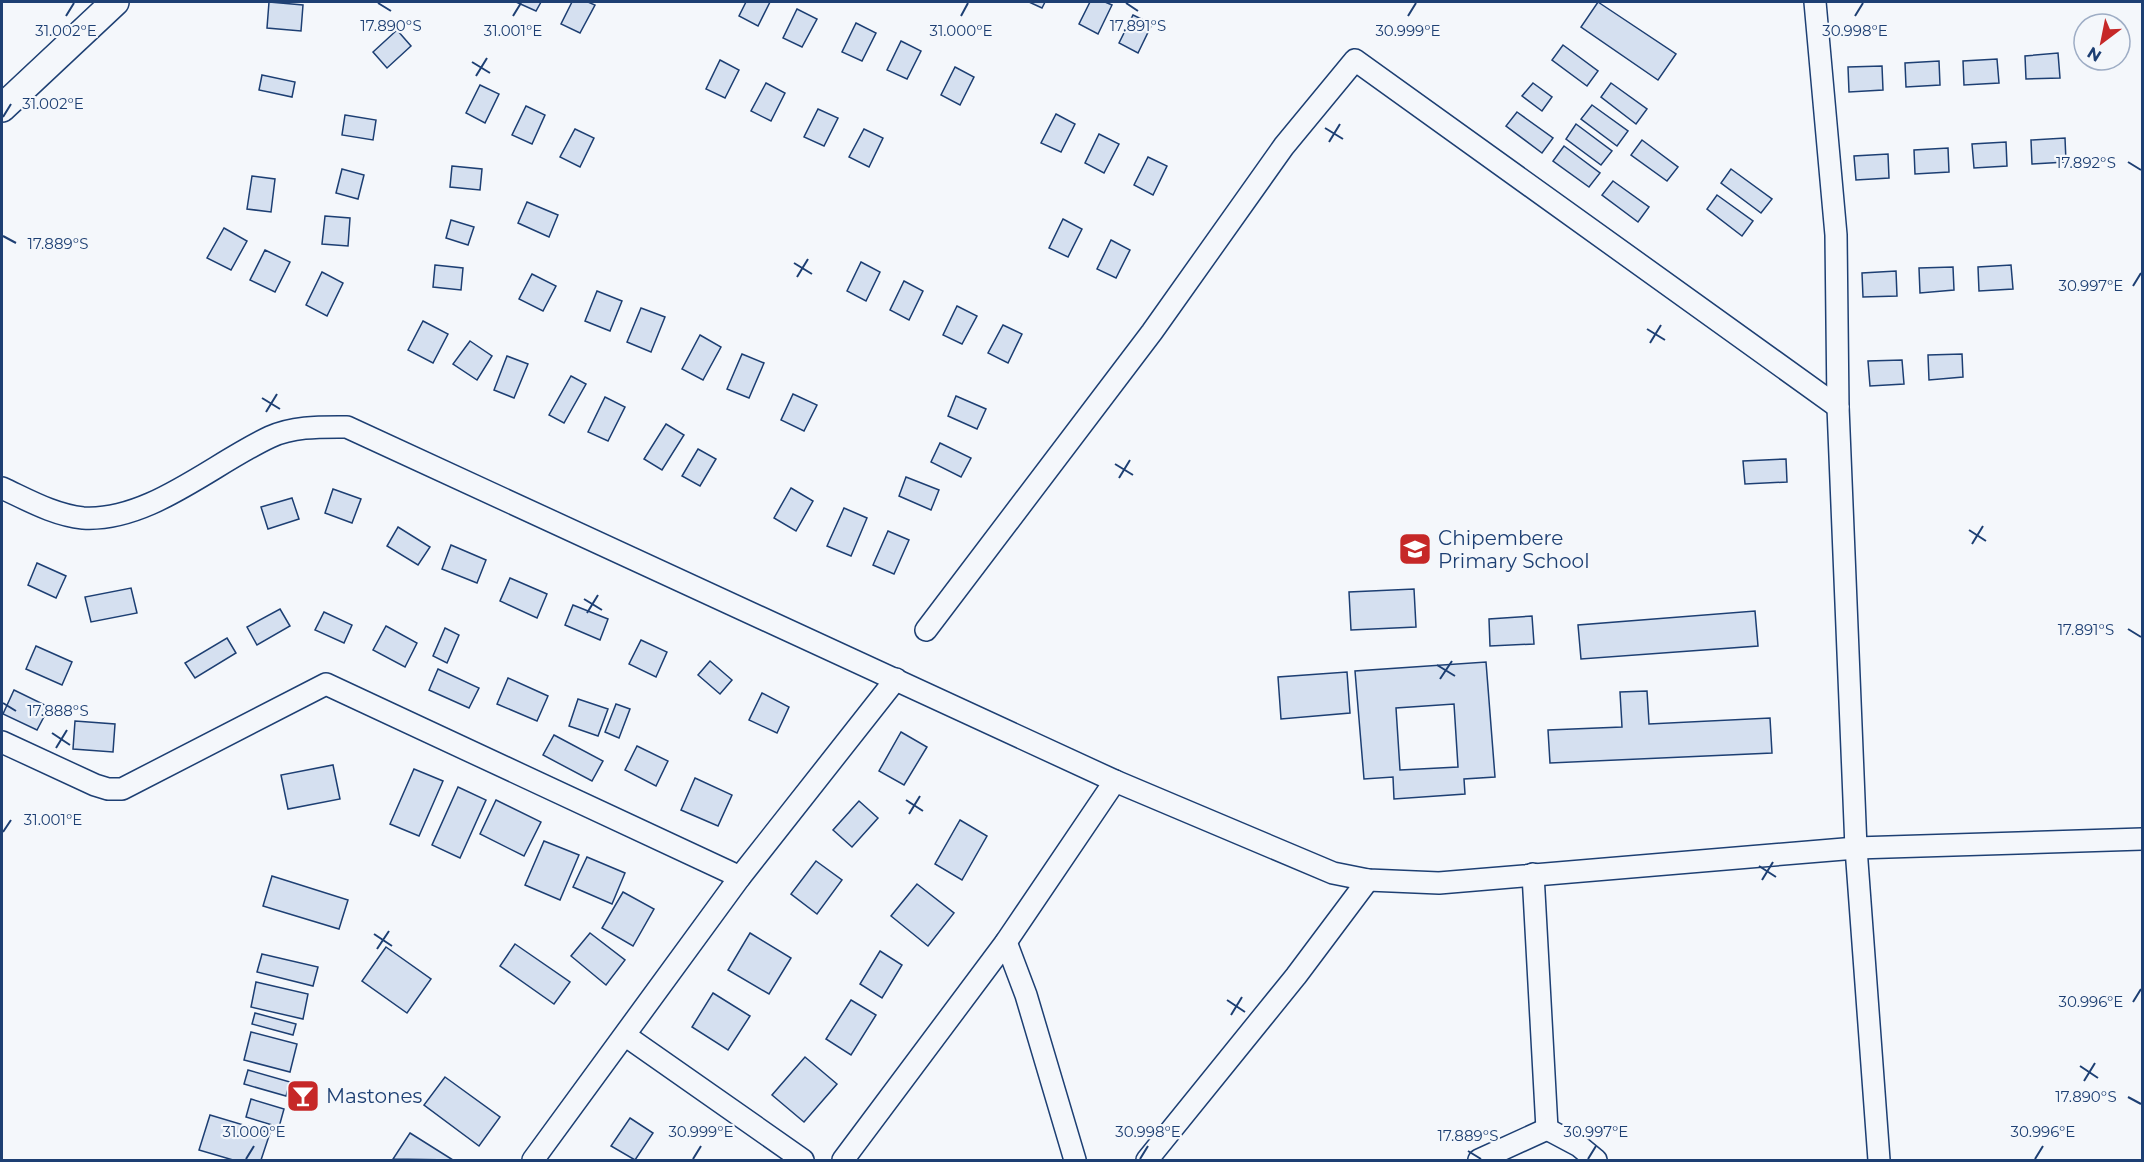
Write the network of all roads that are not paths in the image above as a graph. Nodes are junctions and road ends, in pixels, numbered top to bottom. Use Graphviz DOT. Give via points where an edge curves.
graph roads {
  1 [pos="115,2"];
  2 [pos="1815,2"];
  3 [pos="2,108"];
  4 [pos="1838,407"];
  5 [pos="2,488"];
  6 [pos="926,630"];
  7 [pos="896,679"];
  8 [pos="2,742"];
  9 [pos="1115,781"];
  10 [pos="2142,839"];
  11 [pos="1856,848"];
  12 [pos="1533,874"];
  13 [pos="740,877"];
  14 [pos="1368,880"];
  15 [pos="1006,942"];
  16 [pos="626,1036"];
  17 [pos="1547,1129"];
  18 [pos="533,1161"];
  19 [pos="803,1161"];
  20 [pos="843,1161"];
  21 [pos="1076,1161"];
  22 [pos="1147,1161"];
  23 [pos="1479,1161"];
  24 [pos="1596,1161"];
  25 [pos="1879,1161"];
  1 -- 3 [label="street"];
  2 -- 4 [label="street" via="1836,236"];
  4 -- 6 [label="street" via="1354,60 1284,146 1152,332"];
  4 -- 11 [label="street"];
  5 -- 7 [label="street" via="51,511 82,518 112,517 141,509 272,436 305,427 347,428"];
  7 -- 9 [label="street"];
  7 -- 13 [label="street"];
  8 -- 13 [label="street" via="95,785 122,789 326,684"];
  9 -- 14 [label="street" via="1333,873"];
  9 -- 15 [label="street"];
  10 -- 11 [label="street"];
  11 -- 12 [label="street"];
  11 -- 25 [label="street"];
  12 -- 14 [label="street" via="1439,883"];
  12 -- 17 [label="street"];
  13 -- 16 [label="street"];
  14 -- 22 [label="street"];
  15 -- 20 [label="street"];
  15 -- 21 [label="street"];
  16 -- 18 [label="street"];
  16 -- 19 [label="street"];
  17 -- 23 [label="street"];
  17 -- 24 [label="street" via="1580,1146"];
}
